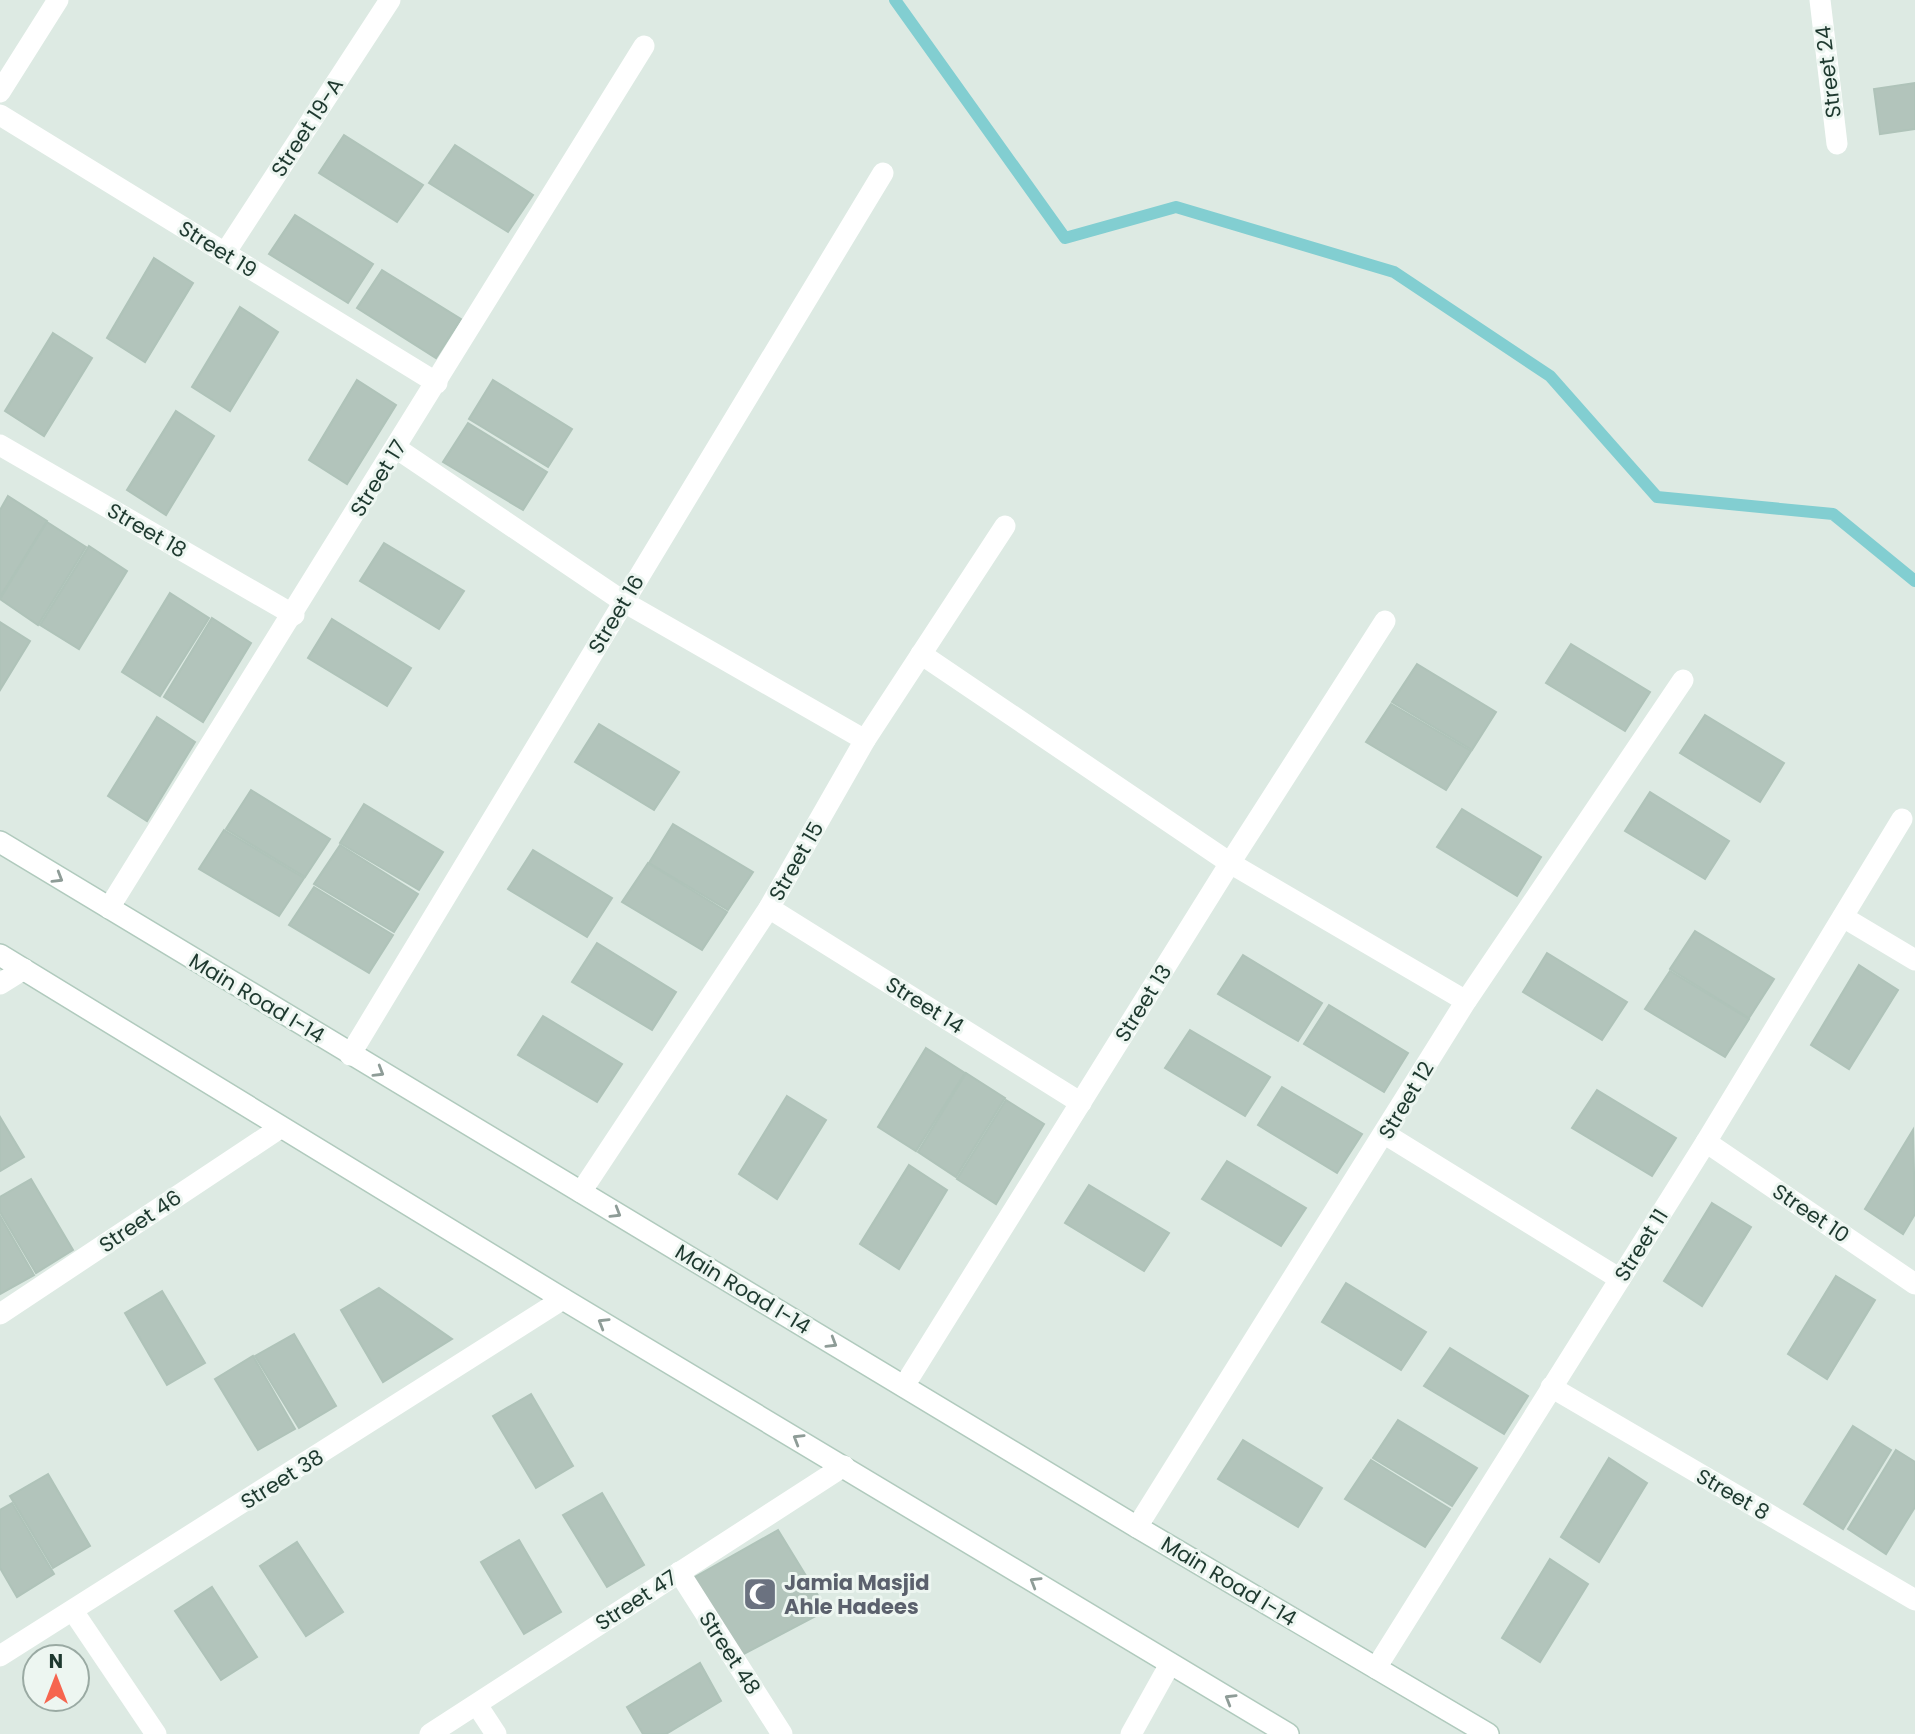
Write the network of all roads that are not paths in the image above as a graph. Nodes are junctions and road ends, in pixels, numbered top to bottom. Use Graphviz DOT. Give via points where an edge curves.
graph roads {
  1 [pos="58,0"];
  2 [pos="390,0"];
  3 [pos="1819,0"];
  4 [pos="644,46"];
  5 [pos="0,92"];
  6 [pos="0,115"];
  7 [pos="1837,144"];
  8 [pos="883,173"];
  9 [pos="225,253"];
  10 [pos="437,383"];
  11 [pos="0,444"];
  12 [pos="396,448"];
  13 [pos="1005,526"];
  14 [pos="624,602"];
  15 [pos="293,615"];
  16 [pos="1385,621"];
  17 [pos="921,654"];
  18 [pos="1683,680"];
  19 [pos="865,740"];
  20 [pos="1902,819"];
  21 [pos="0,842"];
  22 [pos="1230,863"];
  23 [pos="109,908"];
  24 [pos="769,908"];
  25 [pos="1843,917"];
  26 [pos="0,955"];
  27 [pos="1915,960"];
  28 [pos="23,970"];
  29 [pos="0,984"];
  30 [pos="1466,1001"];
  31 [pos="350,1055"];
  32 [pos="1081,1103"];
  33 [pos="280,1128"];
  34 [pos="1385,1135"];
  35 [pos="1706,1142"];
  36 [pos="581,1192"];
  37 [pos="1620,1279"];
  38 [pos="1915,1284"];
  39 [pos="564,1299"];
  40 [pos="0,1314"];
  41 [pos="904,1386"];
  42 [pos="1551,1387"];
  43 [pos="844,1466"];
  44 [pos="1137,1527"];
  45 [pos="678,1572"];
  46 [pos="1915,1600"];
  47 [pos="74,1611"];
  48 [pos="0,1656"];
  49 [pos="1170,1664"];
  50 [pos="1376,1668"];
  51 [pos="477,1705"];
  52 [pos="156,1734"];
  53 [pos="430,1734"];
  54 [pos="496,1734"];
  55 [pos="782,1734"];
  56 [pos="1131,1734"];
  57 [pos="1289,1734"];
  58 [pos="1488,1734"];
  1 -- 5 [label="street"];
  2 -- 9 [label="street, Street 19-A"];
  3 -- 7 [label="street, Street 24"];
  4 -- 10 [label="street, Street 17"];
  6 -- 9 [label="street, Street 19"];
  8 -- 14 [label="street, Street 16"];
  9 -- 10 [label="street, Street 19"];
  10 -- 12 [label="street, Street 17"];
  11 -- 15 [label="street, Street 18"];
  12 -- 14 [label="street"];
  12 -- 15 [label="street, Street 17"];
  13 -- 17 [label="street, Street 15"];
  14 -- 19 [label="street"];
  14 -- 31 [label="street, Street 16"];
  15 -- 23 [label="street, Street 17"];
  16 -- 22 [label="street, Street 13"];
  17 -- 19 [label="street, Street 15"];
  17 -- 22 [label="street"];
  18 -- 30 [label="street, Street 12"];
  19 -- 24 [label="street, Street 15"];
  20 -- 25 [label="street, Street 11"];
  21 -- 23 [label="street, Main Road I-14, one-way"];
  22 -- 30 [label="street"];
  22 -- 32 [label="street, Street 13"];
  23 -- 31 [label="street, Main Road I-14"];
  24 -- 32 [label="street, Street 14"];
  24 -- 36 [label="street, Street 15"];
  25 -- 27 [label="street"];
  25 -- 35 [label="street, Street 11"];
  26 -- 28 [label="street"];
  28 -- 29 [label="street"];
  28 -- 33 [label="street"];
  30 -- 34 [label="street, Street 12"];
  31 -- 36 [label="street, Main Road I-14, one-way"];
  32 -- 41 [label="street, Street 13"];
  33 -- 39 [label="street"];
  33 -- 40 [label="street, Street 46"];
  34 -- 37 [label="street"];
  34 -- 44 [label="street, Street 12"];
  35 -- 37 [label="street, Street 11"];
  35 -- 38 [label="street, Street 10"];
  36 -- 41 [label="street, Main Road I-14, one-way"];
  37 -- 42 [label="street, Street 11"];
  43 -- 39 [label="street, one-way"];
  39 -- 47 [label="street, Street 38"];
  41 -- 44 [label="street, Main Road I-14"];
  42 -- 46 [label="street, Street 8"];
  42 -- 50 [label="street, Street 11"];
  43 -- 45 [label="street, Street 47"];
  49 -- 43 [label="street, one-way"];
  44 -- 50 [label="street, Main Road I-14"];
  45 -- 51 [label="street, Street 47"];
  45 -- 55 [label="street, Street 48"];
  47 -- 48 [label="street, Street 38"];
  47 -- 52 [label="street"];
  49 -- 56 [label="street"];
  57 -- 49 [label="street, one-way"];
  50 -- 58 [label="street, Main Road I-14"];
  51 -- 53 [label="street, Street 47"];
  51 -- 54 [label="street"];
}
